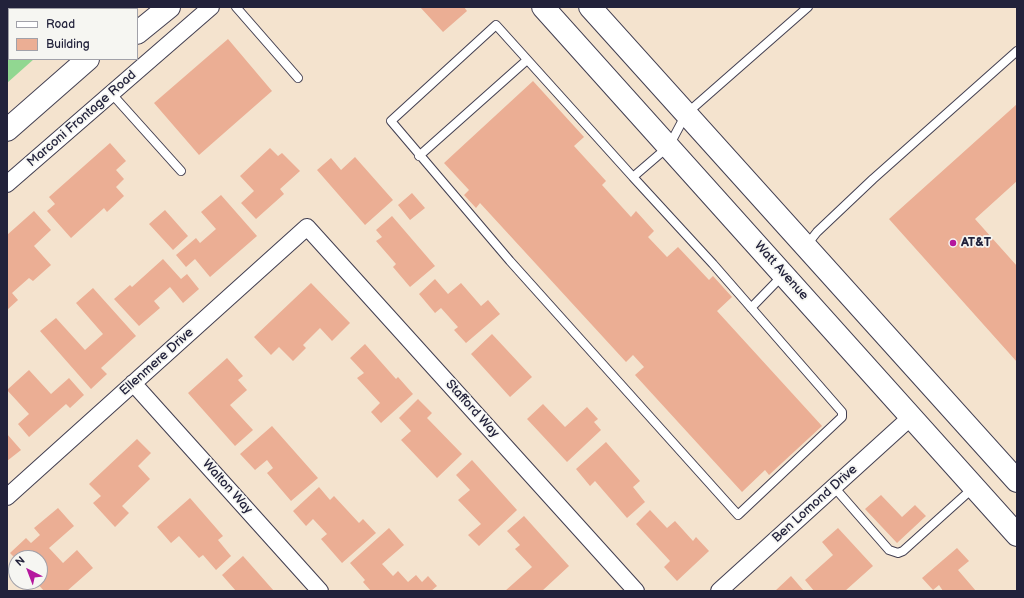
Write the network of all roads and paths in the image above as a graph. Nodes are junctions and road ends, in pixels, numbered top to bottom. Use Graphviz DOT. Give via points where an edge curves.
graph roads {
  1 [pos="169,7"];
  2 [pos="211,7"];
  3 [pos="236,7"];
  4 [pos="544,7"];
  5 [pos="590,7"];
  6 [pos="808,7"];
  7 [pos="138,32"];
  8 [pos="1017,51"];
  9 [pos="87,60"];
  10 [pos="527,60"];
  11 [pos="298,78"];
  12 [pos="111,93"];
  13 [pos="686,114"];
  14 [pos="7,130"];
  15 [pos="669,146"];
  16 [pos="419,156"];
  17 [pos="181,171"];
  18 [pos="633,177"];
  19 [pos="7,184"];
  20 [pos="307,227"];
  21 [pos="806,246"];
  22 [pos="784,274"];
  23 [pos="752,308"];
  24 [pos="133,383"];
  25 [pos="911,417"];
  26 [pos="1017,481"];
  27 [pos="834,487"];
  28 [pos="974,487"];
  29 [pos="7,497"];
  30 [pos="1017,536"];
  31 [pos="320,591"];
  32 [pos="636,591"];
  33 [pos="718,591"];
  1 -- 7 [label="main road"];
  2 -- 12 [label="street, Marconi Frontage Road"];
  3 -- 11 [label="lane"];
  4 -- 15 [label="main road, Watt Avenue"];
  5 -- 13 [label="main road"];
  6 -- 13 [label="lane"];
  8 -- 21 [label="lane" via="873,179 817,232"];
  9 -- 14 [label="main road"];
  10 -- 16 [label="lane"];
  10 -- 16 [label="lane" via="496,25 391,121"];
  10 -- 18 [label="lane"];
  12 -- 17 [label="lane"];
  12 -- 19 [label="street, Marconi Frontage Road"];
  13 -- 15 [label="lane"];
  13 -- 21 [label="main road"];
  15 -- 18 [label="lane"];
  15 -- 22 [label="main road, Watt Avenue"];
  16 -- 23 [label="lane" via="738,515 842,417 842,412"];
  18 -- 23 [label="lane"];
  20 -- 24 [label="street, Ellenmere Drive"];
  20 -- 32 [label="street, Stafford Way"];
  21 -- 26 [label="main road"];
  22 -- 23 [label="lane"];
  22 -- 25 [label="main road, Watt Avenue"];
  24 -- 29 [label="street, Ellenmere Drive"];
  24 -- 31 [label="street, Walton Way"];
  25 -- 27 [label="street, Ben Lomond Drive"];
  25 -- 28 [label="main road, Watt Avenue"];
  27 -- 28 [label="lane" via="890,550 898,553"];
  27 -- 33 [label="street, Ben Lomond Drive"];
  28 -- 30 [label="main road, Watt Avenue"];
}
